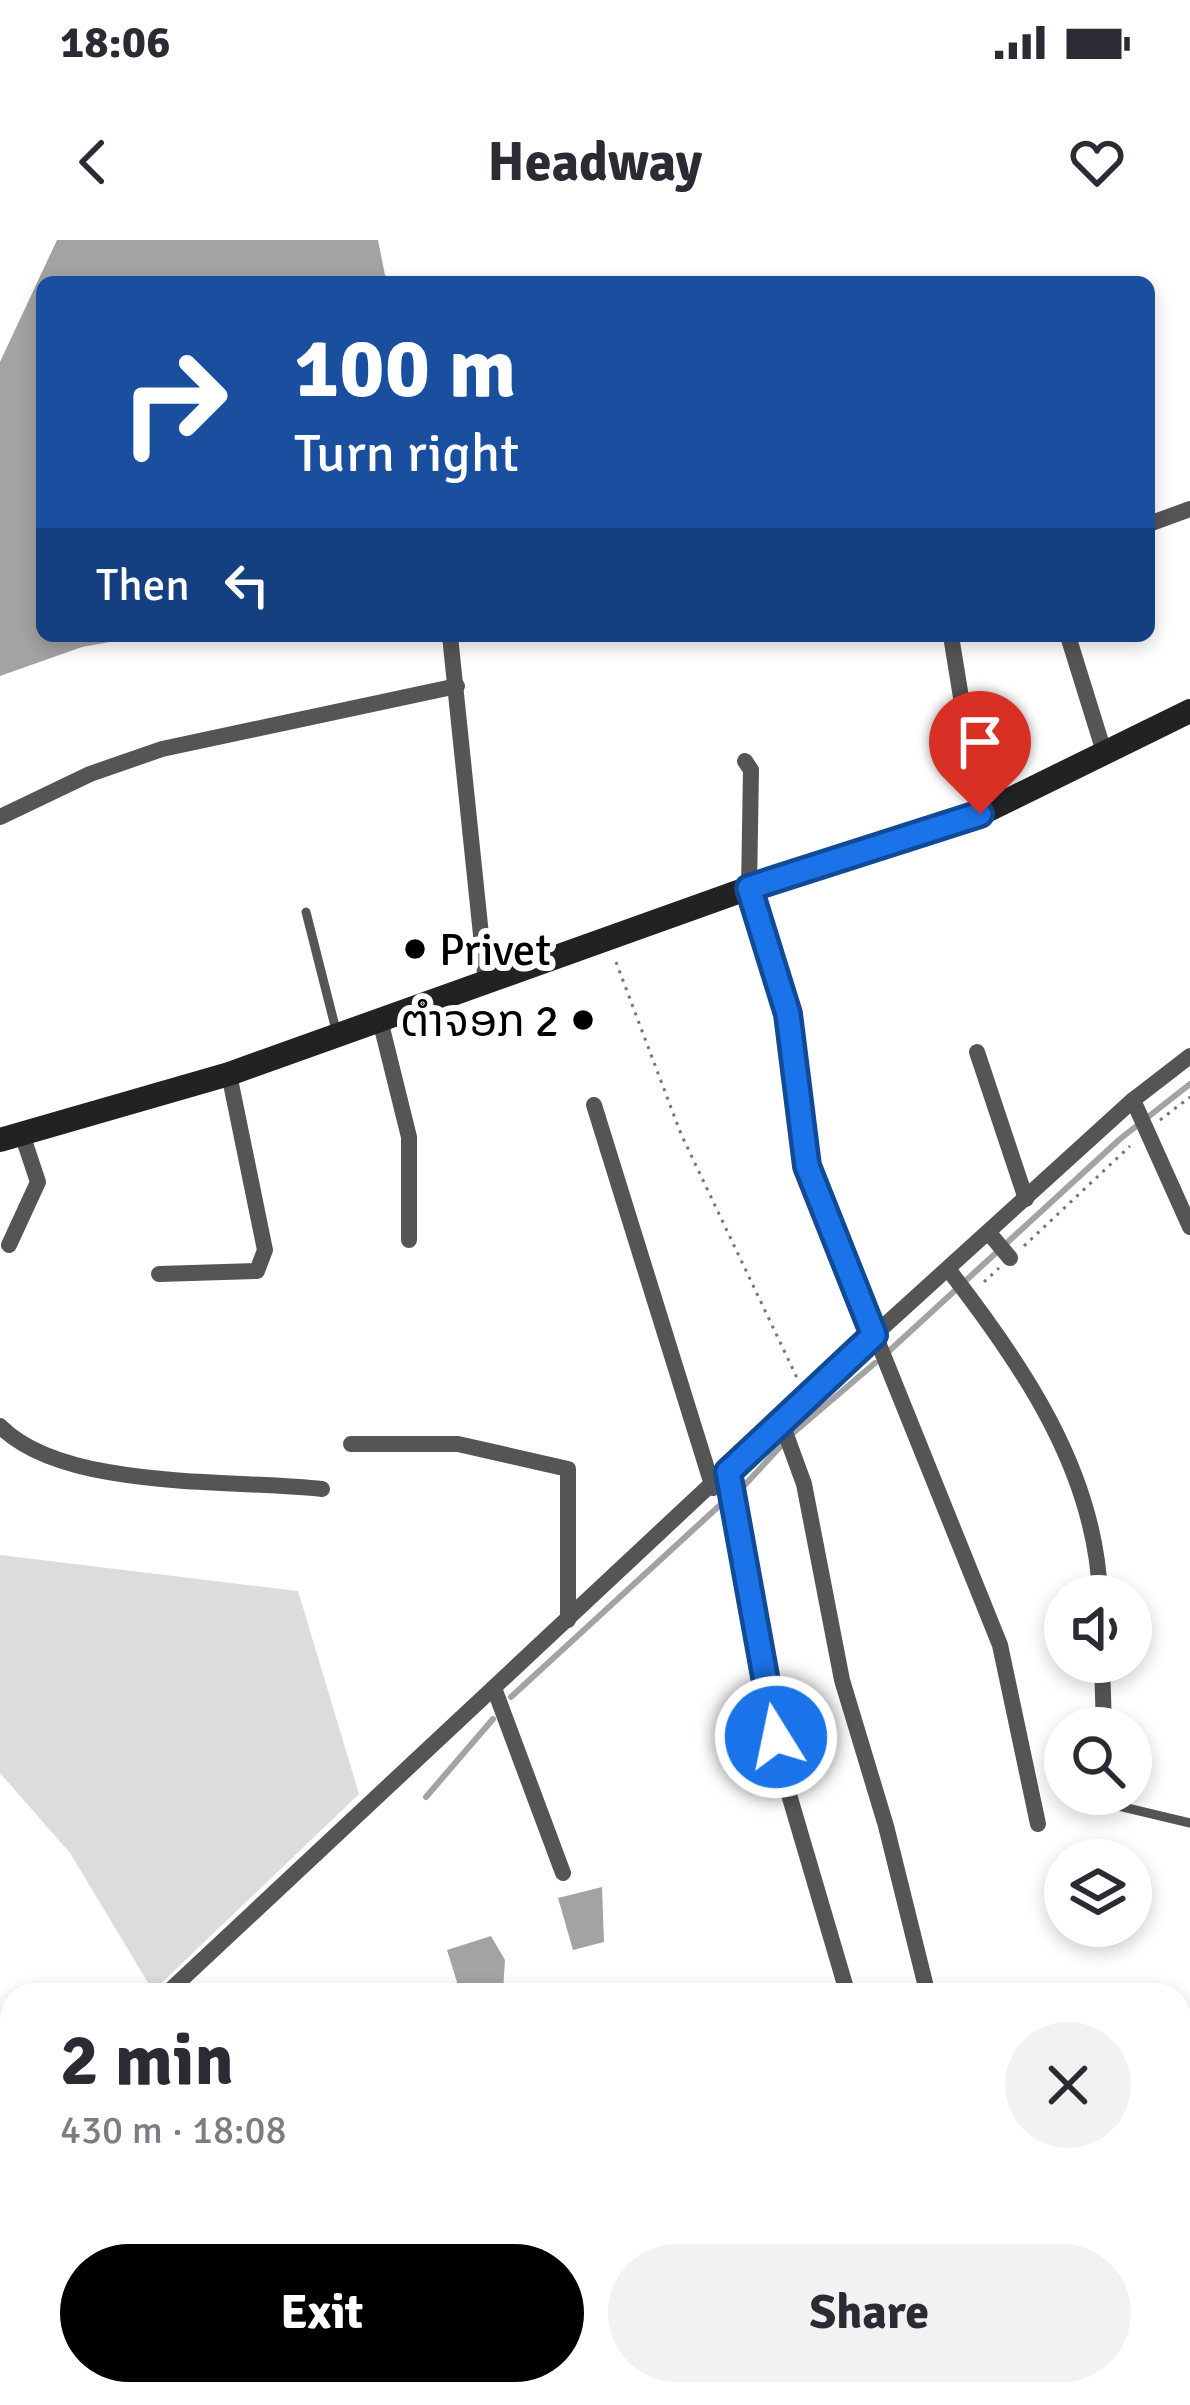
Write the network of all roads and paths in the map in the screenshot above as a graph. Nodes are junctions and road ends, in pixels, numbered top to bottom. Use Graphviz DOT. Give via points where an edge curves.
graph roads {
  1 [pos="1190,509"];
  2 [pos="1155,522"];
  3 [pos="451,642"];
  4 [pos="952,642"];
  5 [pos="1070,642"];
  6 [pos="457,686"];
  7 [pos="1190,711"];
  8 [pos="1106,755"];
  9 [pos="745,760"];
  10 [pos="980,814"];
  11 [pos="0,818"];
  12 [pos="749,888"];
  13 [pos="306,912"];
  14 [pos="608,937"];
  15 [pos="486,983"];
  16 [pos="380,1020"];
  17 [pos="338,1035"];
  18 [pos="977,1052"];
  19 [pos="1190,1056"];
  20 [pos="229,1073"];
  21 [pos="1190,1097"];
  22 [pos="594,1106"];
  23 [pos="1141,1116"];
  24 [pos="11,1137"];
  25 [pos="1026,1199"];
  26 [pos="1190,1228"];
  27 [pos="409,1240"];
  28 [pos="9,1245"];
  29 [pos="1000,1246"];
  30 [pos="159,1274"];
  31 [pos="959,1282"];
  32 [pos="874,1335"];
  33 [pos="807,1399"];
  34 [pos="0,1426"];
  35 [pos="783,1427"];
  36 [pos="351,1444"];
  37 [pos="728,1472"];
  38 [pos="713,1488"];
  39 [pos="322,1490"];
  40 [pos="1100,1575"];
  41 [pos="568,1620"];
  42 [pos="494,1688"];
  43 [pos="1152,1812"];
  44 [pos="1190,1823"];
  45 [pos="1038,1824"];
  46 [pos="563,1874"];
  47 [pos="178,1983"];
  48 [pos="844,1983"];
  49 [pos="925,1983"];
  1 -- 2 [label="street"];
  3 -- 6 [label="street"];
  4 -- 10 [label="street"];
  5 -- 8 [label="street"];
  6 -- 11 [label="street" via="162,748"];
  6 -- 15 [label="street"];
  7 -- 8 [label="street"];
  8 -- 10 [label="street"];
  9 -- 12 [label="street"];
  10 -- 12 [label="street"];
  12 -- 14 [label="street"];
  12 -- 32 [label="street" via="788,1014 807,1166"];
  13 -- 17 [label="lane"];
  14 -- 15 [label="street"];
  14 -- 33 [label="path" via="681,1134"];
  15 -- 16 [label="street"];
  16 -- 17 [label="street"];
  16 -- 27 [label="street" via="409,1137"];
  17 -- 20 [label="street"];
  18 -- 25 [label="street"];
  19 -- 23 [label="street"];
  20 -- 24 [label="street"];
  20 -- 30 [label="street" via="266,1250 262,1264 257,1271"];
  21 -- 23 [label="path"];
  22 -- 38 [label="street"];
  23 -- 25 [label="street"];
  23 -- 26 [label="street"];
  23 -- 29 [label="path"];
  24 -- 28 [label="street" via="38,1182"];
  25 -- 29 [label="street"];
  29 -- 31 [label="street"];
  29 -- 31 [label="path"];
  31 -- 32 [label="street"];
  31 -- 40 [label="street" via="1037,1397 1075,1471"];
  32 -- 33 [label="street"];
  32 -- 45 [label="street" via="1000,1645"];
  33 -- 35 [label="street"];
  34 -- 39 [label="street" via="14,1441 106,1471"];
  35 -- 37 [label="street"];
  35 -- 49 [label="street" via="804,1484 842,1680"];
  36 -- 41 [label="street" via="458,1444 568,1469"];
  37 -- 38 [label="street"];
  37 -- 48 [label="street" via="784,1781"];
  38 -- 41 [label="street"];
  41 -- 42 [label="street"];
  42 -- 46 [label="street"];
  42 -- 47 [label="street"];
  43 -- 44 [label="lane"];
}
